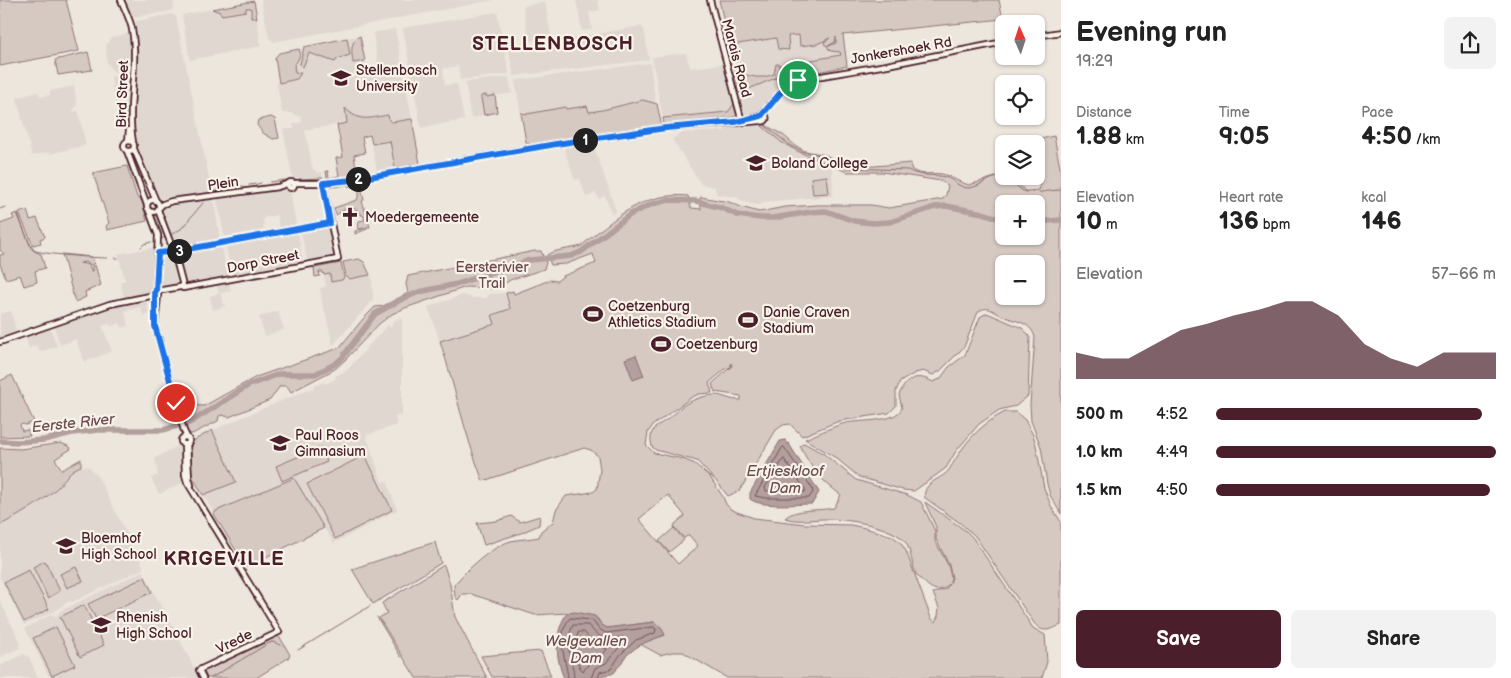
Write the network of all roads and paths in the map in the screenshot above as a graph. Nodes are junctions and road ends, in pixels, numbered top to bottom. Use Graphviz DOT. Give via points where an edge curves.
graph roads {
  1 [pos="122,0"];
  2 [pos="710,0"];
  3 [pos="1061,32"];
  4 [pos="1045,35"];
  5 [pos="995,44"];
  6 [pos="762,117"];
  7 [pos="742,121"];
  8 [pos="131,142"];
  9 [pos="134,149"];
  10 [pos="126,150"];
  11 [pos="323,183"];
  12 [pos="156,201"];
  13 [pos="172,201"];
  14 [pos="147,205"];
  15 [pos="158,209"];
  16 [pos="150,211"];
  17 [pos="330,223"];
  18 [pos="174,252"];
  19 [pos="158,253"];
  20 [pos="182,287"];
  21 [pos="156,293"];
  22 [pos="0,342"];
  23 [pos="204,678"];
  1 -- 8 [label="street, Bird Street" via="132,29"];
  2 -- 7 [label="street, Marais Road"];
  3 -- 4 [label="street"];
  5 -- 6 [label="street, Jonkershoek Rd" via="798,80 789,84"];
  6 -- 7 [label="street, Plein"];
  7 -- 11 [label="street, Plein" via="556,144"];
  8 -- 9 [label="street"];
  8 -- 10 [label="street" via="124,145"];
  9 -- 10 [label="street"];
  9 -- 12 [label="street"];
  10 -- 14 [label="street"];
  11 -- 13 [label="street, Plein"];
  11 -- 17 [label="street"];
  12 -- 13 [label="street, Plein"];
  12 -- 14 [label="street"];
  12 -- 15 [label="street"];
  13 -- 15 [label="street, Plein"];
  14 -- 16 [label="street"];
  15 -- 16 [label="street"];
  15 -- 18 [label="street"];
  16 -- 19 [label="street" via="157,231"];
  17 -- 18 [label="street"];
  17 -- 20 [label="street, Dorp Street" via="338,259"];
  18 -- 19 [label="street"];
  18 -- 20 [label="street"];
  19 -- 21 [label="street"];
  20 -- 21 [label="street, Dorp Street"];
  21 -- 22 [label="street, Dorp Street" via="110,304"];
  21 -- 23 [label="street, Vrede" via="155,326 185,437 189,440 186,444 189,478 194,492 278,632 199,670"];
}
